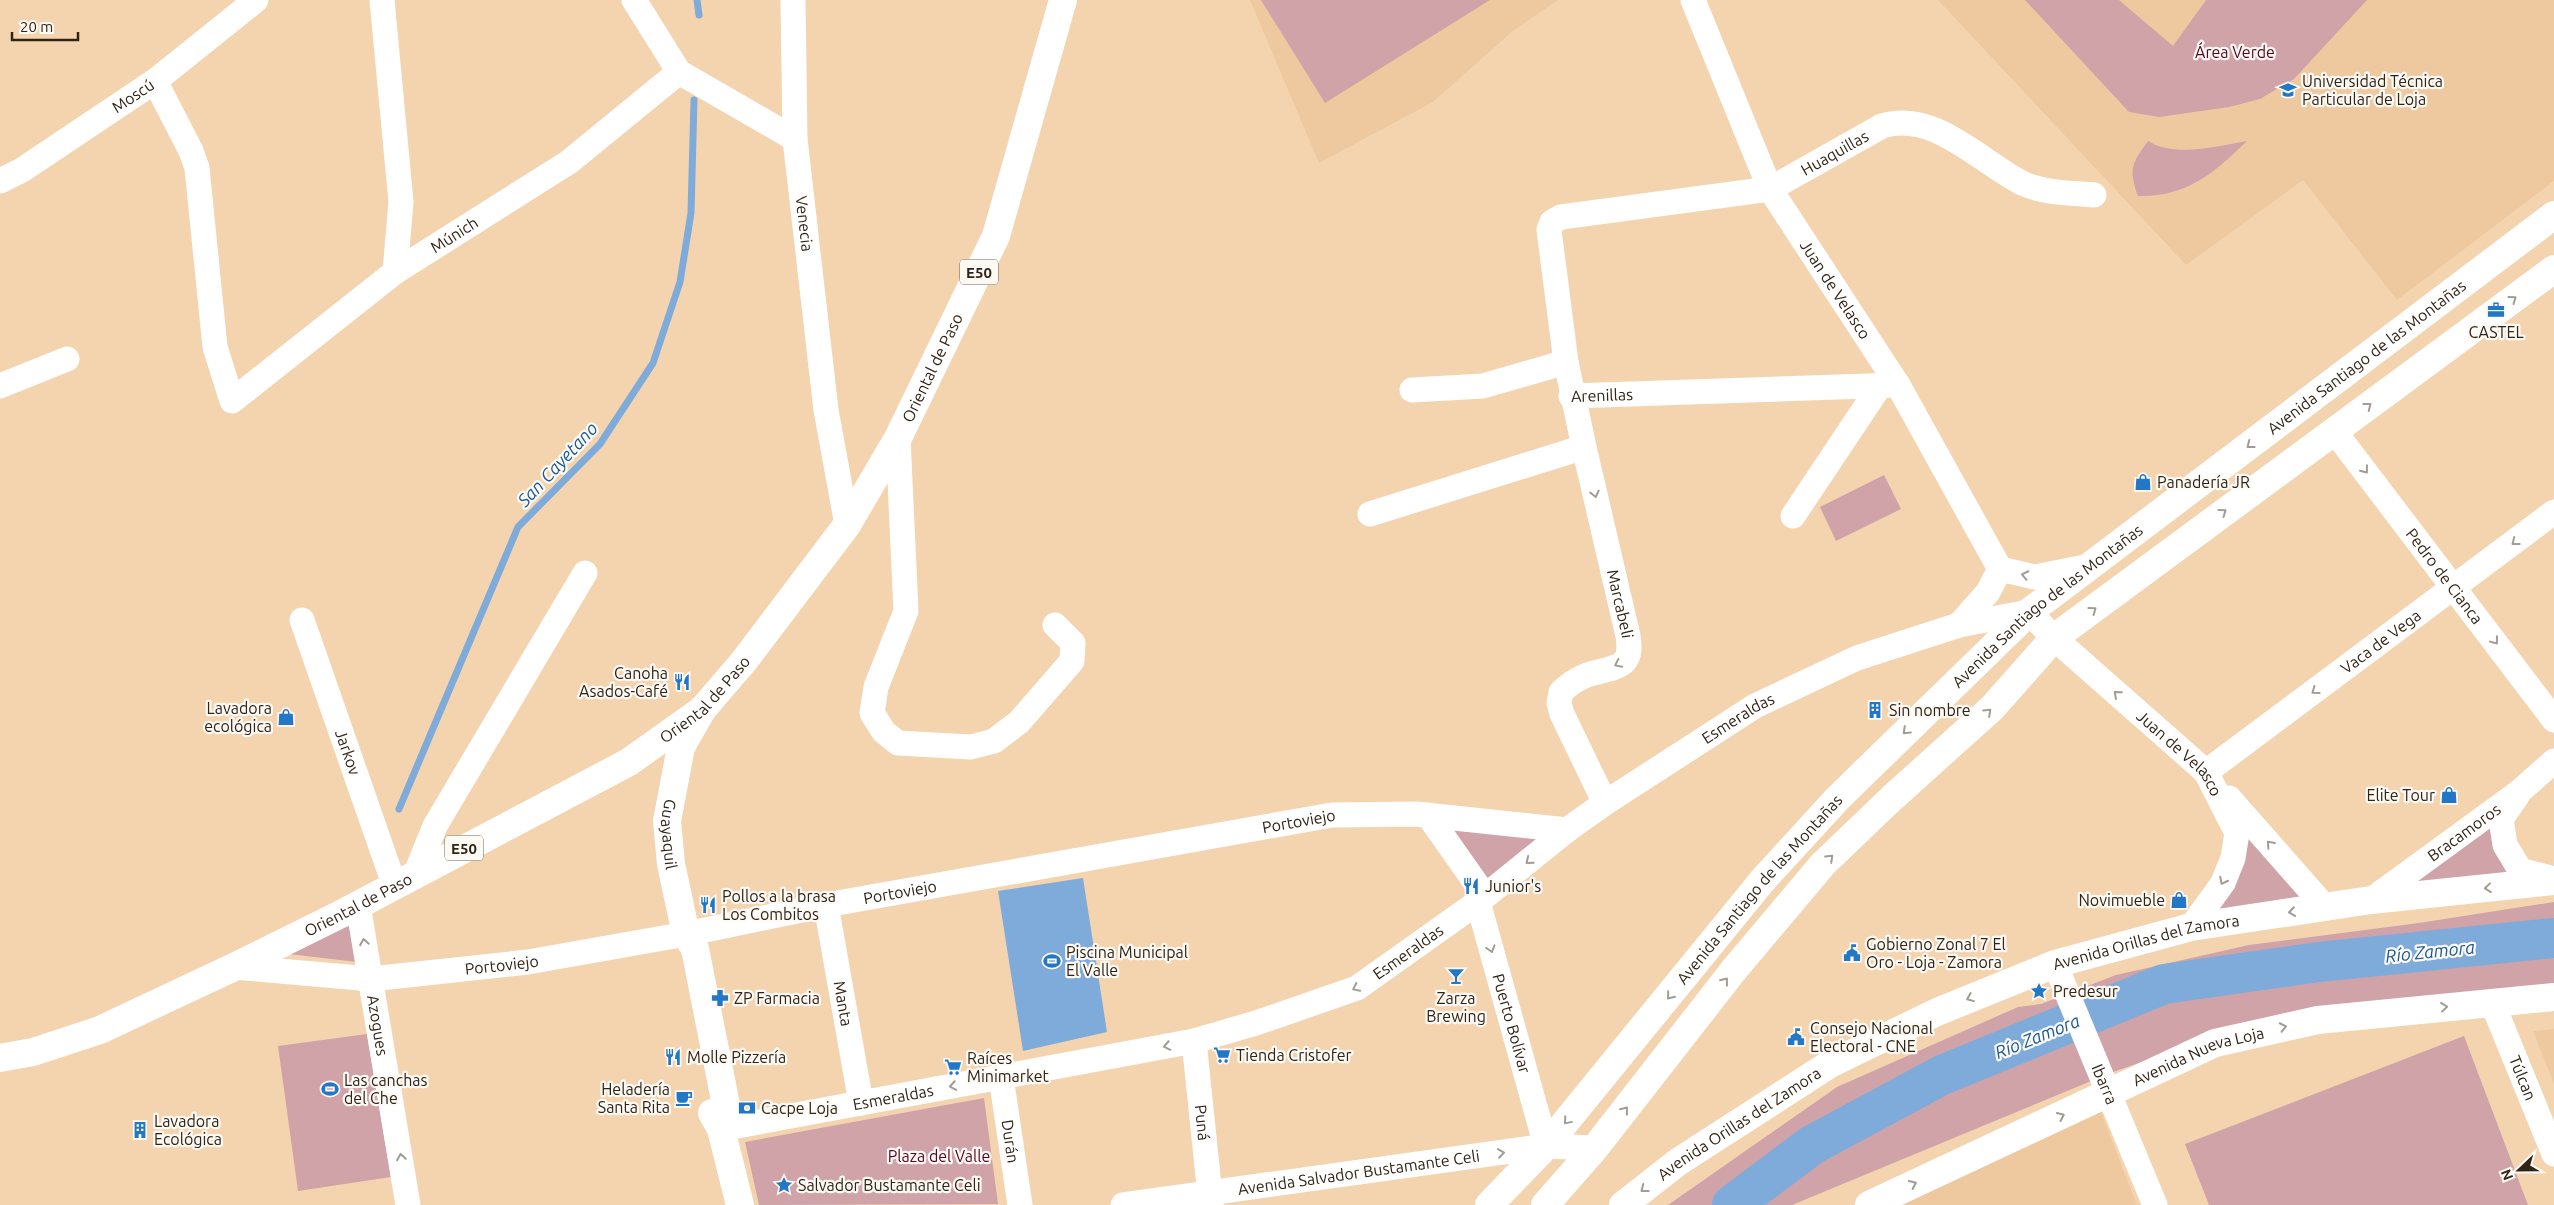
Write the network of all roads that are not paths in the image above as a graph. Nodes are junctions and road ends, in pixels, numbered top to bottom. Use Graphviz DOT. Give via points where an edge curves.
graph roads {
  1 [pos="256,0"];
  2 [pos="382,0"];
  3 [pos="634,0"];
  4 [pos="793,0"];
  5 [pos="1063,0"];
  6 [pos="1693,0"];
  7 [pos="679,72"];
  8 [pos="155,81"];
  9 [pos="795,139"];
  10 [pos="0,181"];
  11 [pos="1770,189"];
  12 [pos="2094,195"];
  13 [pos="2554,215"];
  14 [pos="2554,269"];
  15 [pos="395,272"];
  16 [pos="67,359"];
  17 [pos="1566,362"];
  18 [pos="0,386"];
  19 [pos="1888,386"];
  20 [pos="1412,390"];
  21 [pos="1571,396"];
  22 [pos="2335,432"];
  23 [pos="898,438"];
  24 [pos="1584,447"];
  25 [pos="2554,512"];
  26 [pos="1370,514"];
  27 [pos="1792,516"];
  28 [pos="847,525"];
  29 [pos="2085,567"];
  30 [pos="2000,569"];
  31 [pos="586,573"];
  32 [pos="2455,588"];
  33 [pos="2029,612"];
  34 [pos="302,620"];
  35 [pos="1055,625"];
  36 [pos="1960,625"];
  37 [pos="2054,638"];
  38 [pos="702,710"];
  39 [pos="2554,720"];
  40 [pos="2554,761"];
  41 [pos="2206,772"];
  42 [pos="2519,792"];
  43 [pos="1605,803"];
  44 [pos="1428,815"];
  45 [pos="1567,830"];
  46 [pos="405,879"];
  47 [pos="2554,880"];
  48 [pos="1481,899"];
  49 [pos="2371,900"];
  50 [pos="826,904"];
  51 [pos="358,905"];
  52 [pos="2325,907"];
  53 [pos="2191,927"];
  54 [pos="686,934"];
  55 [pos="234,967"];
  56 [pos="2059,973"];
  57 [pos="371,979"];
  58 [pos="2554,997"];
  59 [pos="2492,1002"];
  60 [pos="1194,1041"];
  61 [pos="0,1058"];
  62 [pos="1000,1077"];
  63 [pos="2103,1084"];
  64 [pos="861,1103"];
  65 [pos="720,1130"];
  66 [pos="1546,1146"];
  67 [pos="1595,1148"];
  68 [pos="2554,1154"];
  69 [pos="1210,1199"];
  70 [pos="408,1205"];
  71 [pos="740,1205"];
  72 [pos="1020,1205"];
  73 [pos="1123,1205"];
  74 [pos="1489,1205"];
  75 [pos="1545,1205"];
  76 [pos="1623,1205"];
  77 [pos="1869,1205"];
  78 [pos="2155,1205"];
  1 -- 8 [label="street, Moscú"];
  2 -- 15 [label="street" via="401,202"];
  3 -- 7 [label="street"];
  4 -- 9 [label="street, Venecia"];
  5 -- 23 [label="main road, Oriental de Paso / E50" via="996,236"];
  6 -- 11 [label="street, Juan de Velasco"];
  7 -- 9 [label="street"];
  7 -- 15 [label="street, Múnich" via="569,162"];
  8 -- 10 [label="street, Moscú" via="22,170"];
  8 -- 15 [label="street, Múnich" via="197,168 215,346 232,401"];
  9 -- 28 [label="street, Venecia" via="826,410"];
  11 -- 12 [label="street, Huaquillas" via="1882,126 1895,122 1913,123 1935,130 2023,184 2045,190"];
  11 -- 17 [label="street, Huaquillas" via="1561,217 1552,222 1549,230"];
  11 -- 19 [label="street, Juan de Velasco"];
  13 -- 29 [label="main road, Avenida Santiago de las Montañas, one-way"];
  22 -- 14 [label="main road, Avenida Santiago de las Montañas, one-way"];
  16 -- 18 [label="street"];
  17 -- 20 [label="street" via="1483,386"];
  17 -- 21 [label="street"];
  19 -- 21 [label="street, Arenillas"];
  19 -- 27 [label="street"];
  19 -- 30 [label="street, Juan de Velasco"];
  21 -- 24 [label="street, Arenillas"];
  22 -- 32 [label="street, Pedro de Cianca, one-way"];
  37 -- 22 [label="main road, Avenida Santiago de las Montañas, one-way"];
  23 -- 28 [label="main road, Oriental de Paso / E50"];
  23 -- 35 [label="street" via="906,611 876,688 872,713 884,732 898,743 971,747 994,742 1019,722 1072,661 1073,643"];
  24 -- 26 [label="street"];
  24 -- 43 [label="street, Marcabeli, one-way" via="1629,651 1625,661 1617,666 1568,685 1561,692 1559,703"];
  25 -- 32 [label="street, Vaca de Vega, one-way"];
  28 -- 38 [label="main road, Oriental de Paso / E50" via="744,661"];
  29 -- 30 [label="street, one-way" via="2036,577"];
  29 -- 33 [label="main road, Avenida Santiago de las Montañas"];
  30 -- 36 [label="street" via="1988,592"];
  31 -- 46 [label="street"];
  32 -- 39 [label="street, Pedro de Cianca, one-way"];
  32 -- 41 [label="street, Vaca de Vega, one-way"];
  33 -- 36 [label="street, Esmeraldas"];
  33 -- 37 [label="street, Juan de Velasco"];
  33 -- 66 [label="main road, Avenida Santiago de las Montañas, one-way" via="1837,799 1762,881"];
  34 -- 46 [label="street, Jarkov"];
  36 -- 43 [label="street, Esmeraldas" via="1857,658 1755,706"];
  41 -- 37 [label="street, Juan de Velasco, one-way"];
  67 -- 37 [label="main road, Avenida Santiago de las Montañas, one-way" via="1732,971 1823,864 1992,708"];
  38 -- 46 [label="main road, Oriental de Paso / E50" via="629,762"];
  38 -- 54 [label="main road, Guayaquil" via="681,747 667,821 671,864"];
  40 -- 42 [label="street, Bracamoros"];
  52 -- 41 [label="street, one-way"];
  41 -- 53 [label="street, Juan de Velasco, one-way" via="2237,833 2233,858 2223,883"];
  42 -- 47 [label="street" via="2501,819 2505,845 2520,870"];
  42 -- 49 [label="street, Bracamoros"];
  43 -- 45 [label="street, Esmeraldas"];
  44 -- 45 [label="street, Portoviejo"];
  44 -- 48 [label="street, Puerto Bolívar"];
  44 -- 50 [label="street, Portoviejo" via="1332,815"];
  45 -- 48 [label="street, Esmeraldas, one-way"];
  46 -- 51 [label="main road, Oriental de Paso / E50"];
  47 -- 49 [label="main road, Avenida Orillas del Zamora, one-way"];
  48 -- 60 [label="street, Esmeraldas, one-way" via="1358,988"];
  48 -- 66 [label="street, Puerto Bolívar, one-way"];
  49 -- 52 [label="main road, Avenida Orillas del Zamora"];
  50 -- 54 [label="street, Portoviejo"];
  50 -- 64 [label="street, Manta"];
  51 -- 55 [label="main road, Oriental de Paso / E50"];
  57 -- 51 [label="street, Azogues, one-way"];
  52 -- 53 [label="main road, Avenida Orillas del Zamora, one-way"];
  53 -- 56 [label="main road, Avenida Orillas del Zamora"];
  54 -- 57 [label="street, Portoviejo" via="528,962"];
  54 -- 65 [label="main road, Guayaquil" via="695,949 726,1110"];
  55 -- 57 [label="street, Portoviejo"];
  55 -- 61 [label="main road, Oriental de Paso / E50" via="100,1030 32,1052"];
  56 -- 63 [label="street, Ibarra"];
  56 -- 76 [label="main road, Avenida Orillas del Zamora, one-way" via="1937,1012 1830,1064 1678,1162"];
  70 -- 57 [label="street, Azogues, one-way"];
  58 -- 59 [label="main road, Avenida Nueva Loja"];
  63 -- 59 [label="main road, Avenida Nueva Loja, one-way" via="2237,1037 2318,1020"];
  59 -- 68 [label="street, Túlcan"];
  60 -- 62 [label="street, Esmeraldas, one-way"];
  60 -- 69 [label="street, Puná"];
  62 -- 64 [label="street, Esmeraldas, one-way"];
  62 -- 72 [label="street, Durán"];
  77 -- 63 [label="main road, Avenida Nueva Loja, one-way"];
  63 -- 78 [label="street, Ibarra"];
  64 -- 65 [label="street, Esmeraldas"];
  65 -- 71 [label="main road, Guayaquil"];
  66 -- 67 [label="street, Avenida Salvador Bustamante Celi"];
  69 -- 66 [label="street, Avenida Salvador Bustamante Celi, one-way"];
  66 -- 74 [label="main road, Avenida Santiago de las Montañas"];
  67 -- 75 [label="main road, Avenida Santiago de las Montañas"];
  69 -- 73 [label="street, Avenida Salvador Bustamante Celi"];
}
